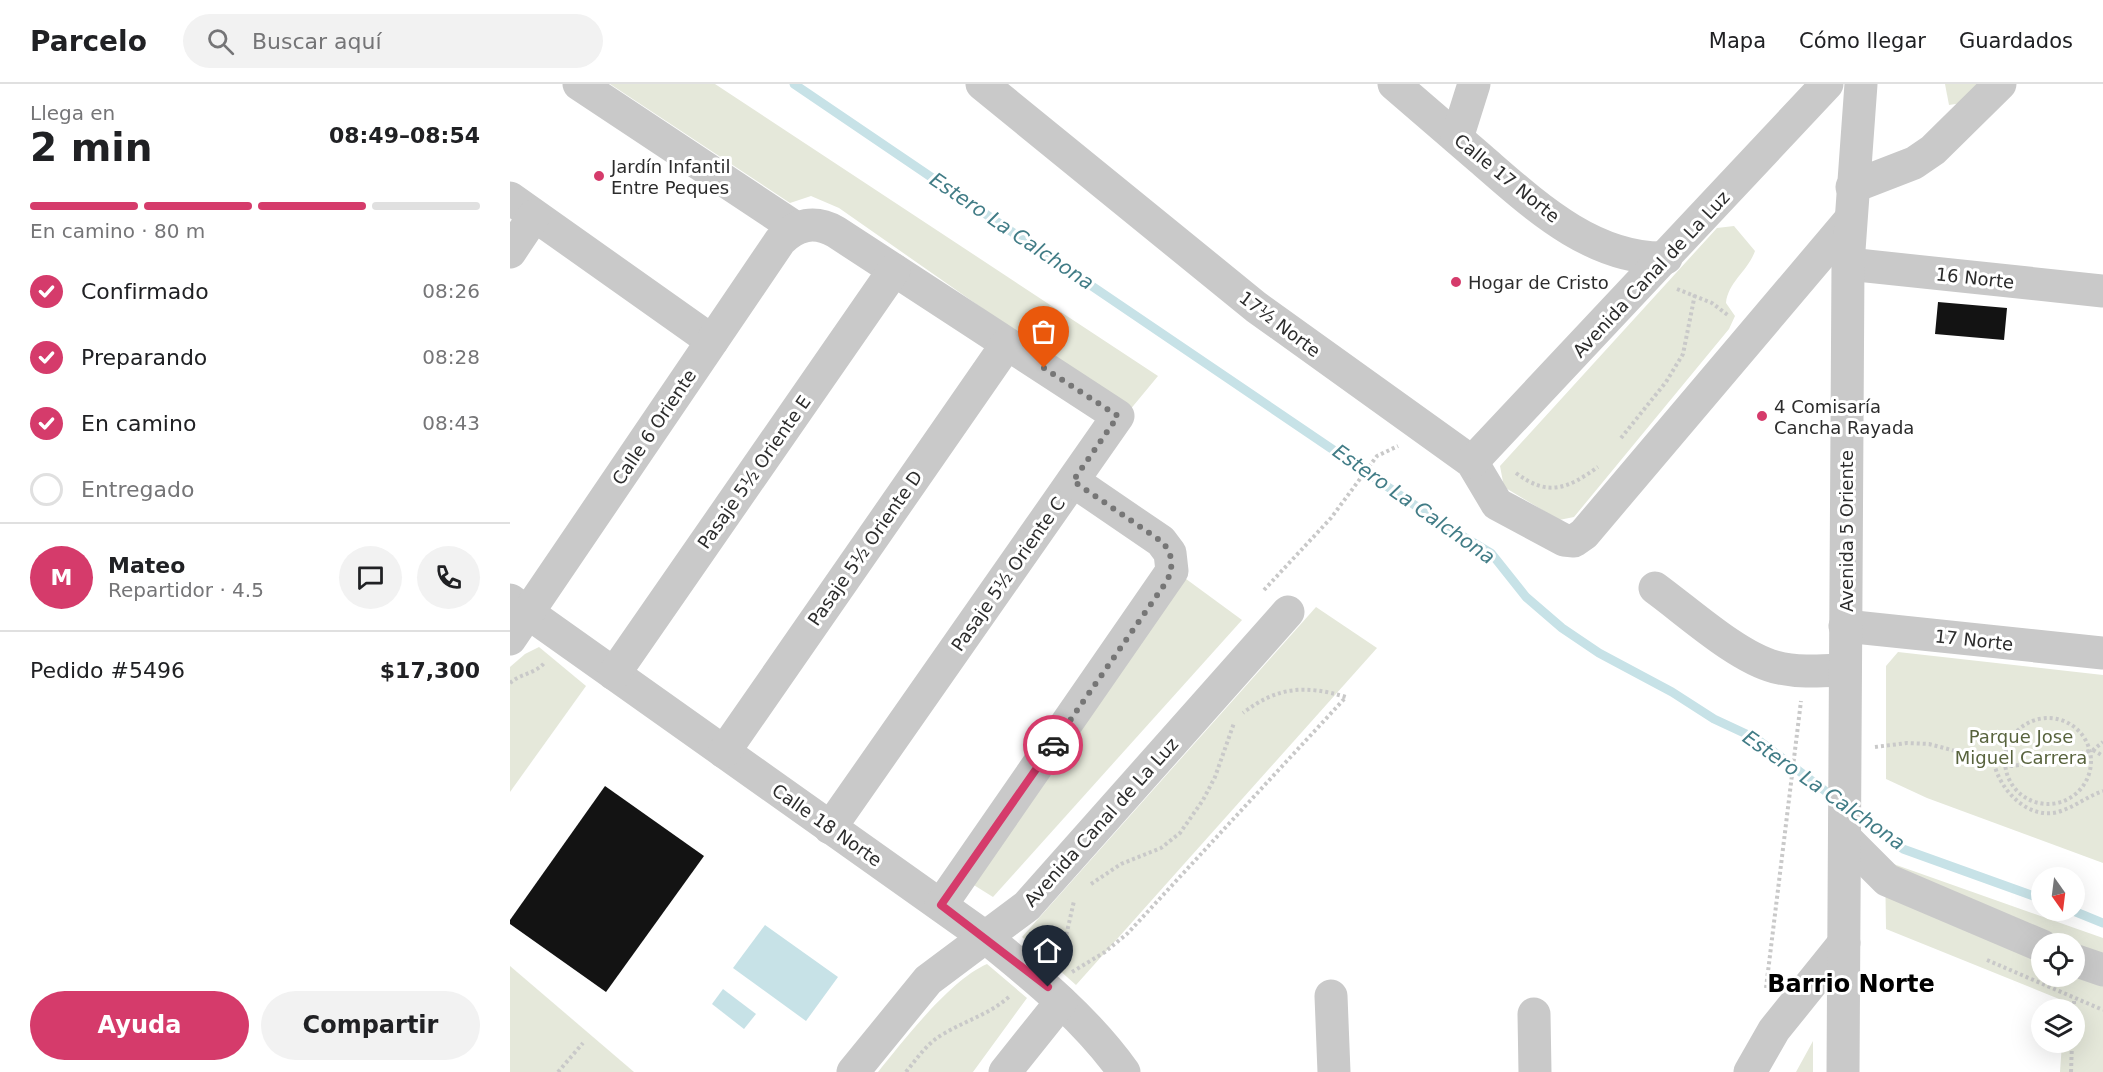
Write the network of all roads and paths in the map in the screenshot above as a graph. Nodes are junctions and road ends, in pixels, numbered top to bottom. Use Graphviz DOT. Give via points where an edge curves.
graph roads {
  1 [pos="579,84"];
  2 [pos="982,84"];
  3 [pos="1394,84"];
  4 [pos="1474,84"];
  5 [pos="1827,84"];
  6 [pos="1861,84"];
  7 [pos="2000,84"];
  8 [pos="1457,138"];
  9 [pos="1852,187"];
  10 [pos="522,207"];
  11 [pos="1850,220"];
  12 [pos="801,226"];
  13 [pos="510,252"];
  14 [pos="1666,258"];
  15 [pos="1848,264"];
  16 [pos="894,270"];
  17 [pos="1641,284"];
  18 [pos="2103,291"];
  19 [pos="1695,294"];
  20 [pos="1752,335"];
  21 [pos="712,341"];
  22 [pos="1007,344"];
  23 [pos="1614,447"];
  24 [pos="1377,456"];
  25 [pos="1478,456"];
  26 [pos="1602,464"];
  27 [pos="1073,481"];
  28 [pos="1655,588"];
  29 [pos="519,606"];
  30 [pos="1288,612"];
  31 [pos="1845,626"];
  32 [pos="564,638"];
  33 [pos="510,639"];
  34 [pos="2102,648"];
  35 [pos="1845,670"];
  36 [pos="614,674"];
  37 [pos="510,683"];
  38 [pos="1799,719"];
  39 [pos="2103,742"];
  40 [pos="1845,745"];
  41 [pos="2091,751"];
  42 [pos="724,752"];
  43 [pos="2103,756"];
  44 [pos="1994,763"];
  45 [pos="2006,765"];
  46 [pos="2103,791"];
  47 [pos="830,828"];
  48 [pos="1845,838"];
  49 [pos="1084,889"];
  50 [pos="1076,895"];
  51 [pos="941,905"];
  52 [pos="985,937"];
  53 [pos="2031,941"];
  54 [pos="1844,943"];
  55 [pos="2085,964"];
  56 [pos="2103,970"];
  57 [pos="1047,988"];
  58 [pos="1331,996"];
  59 [pos="1765,996"];
  60 [pos="1534,1014"];
  61 [pos="583,1043"];
  62 [pos="2072,1053"];
  63 [pos="558,1072"];
  64 [pos="853,1072"];
  65 [pos="906,1072"];
  66 [pos="1005,1072"];
  67 [pos="1124,1072"];
  68 [pos="1334,1072"];
  69 [pos="1535,1072"];
  70 [pos="1750,1072"];
  71 [pos="1843,1072"];
  72 [pos="2071,1072"];
  1 -- 12 [label="street"];
  2 -- 25 [label="street, 17½ Norte" via="1256,307"];
  3 -- 8 [label="street, Calle 17 Norte"];
  4 -- 8 [label="street"];
  5 -- 14 [label="street, Avenida Canal de La Luz"];
  6 -- 9 [label="street, Avenida 5 Oriente"];
  7 -- 9 [label="street" via="1933,150 1914,163"];
  8 -- 14 [label="street, Calle 17 Norte" via="1560,223 1617,250 1646,259"];
  9 -- 11 [label="street, Avenida 5 Oriente"];
  10 -- 13 [label="street"];
  10 -- 21 [label="street"];
  11 -- 15 [label="street, Avenida 5 Oriente"];
  11 -- 20 [label="street"];
  12 -- 16 [label="street, Pasaje 5½ Oriente C" via="827,227"];
  12 -- 21 [label="street, Calle 6 Oriente" via="780,242"];
  14 -- 17 [label="street, Avenida Canal de La Luz"];
  15 -- 18 [label="street, 16 Norte"];
  15 -- 31 [label="street, Avenida 5 Oriente"];
  16 -- 22 [label="street, Pasaje 5½ Oriente C"];
  16 -- 36 [label="street, Pasaje 5½ Oriente E"];
  17 -- 19 [label="path"];
  17 -- 25 [label="street, Avenida Canal de La Luz"];
  19 -- 20 [label="path"];
  19 -- 23 [label="path" via="1683,354 1666,382"];
  20 -- 25 [label="street, 17½ Norte" via="1574,541 1564,540 1497,504"];
  21 -- 29 [label="street, Calle 6 Oriente"];
  22 -- 27 [label="street, Pasaje 5½ Oriente C" via="1118,416"];
  22 -- 42 [label="street, Pasaje 5½ Oriente D"];
  24 -- 30 [label="path" via="1331,518 1263,589"];
  25 -- 26 [label="path" via="1545,489 1572,483"];
  27 -- 47 [label="street, Pasaje 5½ Oriente C"];
  27 -- 51 [label="street" via="1161,541 1170,553 1172,571"];
  28 -- 35 [label="street" via="1748,656 1775,667"];
  29 -- 32 [label="street, Calle 18 Norte"];
  29 -- 33 [label="street, Calle 6 Oriente"];
  30 -- 52 [label="street, Avenida Canal de La Luz" via="1027,906"];
  31 -- 34 [label="street, 17 Norte"];
  31 -- 35 [label="street, Avenida 5 Oriente"];
  32 -- 36 [label="street, Calle 18 Norte"];
  32 -- 37 [label="path" via="541,667 520,674"];
  35 -- 40 [label="street, Avenida 5 Oriente"];
  36 -- 42 [label="street, Calle 18 Norte"];
  38 -- 59 [label="path"];
  39 -- 41 [label="path"];
  40 -- 44 [label="path" via="1929,744"];
  40 -- 48 [label="street, Avenida 5 Oriente"];
  41 -- 43 [label="path"];
  41 -- 45 [label="path" via="2050,761"];
  41 -- 45 [label="path" via="2079,731 2068,723 2042,719 2016,732 2008,745"];
  41 -- 45 [label="path" via="2085,782 2076,793 2052,804 2024,797 2013,786"];
  42 -- 47 [label="street, Calle 18 Norte"];
  44 -- 45 [label="path"];
  44 -- 46 [label="path" via="2007,791 2036,811 2063,811"];
  47 -- 51 [label="street, Calle 18 Norte"];
  48 -- 53 [label="street" via="1887,880"];
  48 -- 54 [label="street, Avenida 5 Oriente"];
  49 -- 57 [label="path" via="1121,864 1161,848 1180,833 1215,777 1231,727 1245,712 1300,688 1318,688 1346,698 1128,933"];
  50 -- 57 [label="path" via="1064,945"];
  51 -- 52 [label="street, Calle 18 Norte"];
  52 -- 57 [label="street, Calle 18 Norte"];
  52 -- 64 [label="street, Avenida Canal de La Luz" via="928,980"];
  54 -- 70 [label="street" via="1774,1030"];
  54 -- 71 [label="street, Avenida 5 Oriente"];
  55 -- 56 [label="street"];
  57 -- 65 [label="path" via="944,1033 927,1046"];
  57 -- 66 [label="street"];
  57 -- 67 [label="street, Calle 18 Norte" via="1096,1036"];
  58 -- 68 [label="street"];
  60 -- 69 [label="street"];
  61 -- 63 [label="path"];
  62 -- 72 [label="path"];
}
